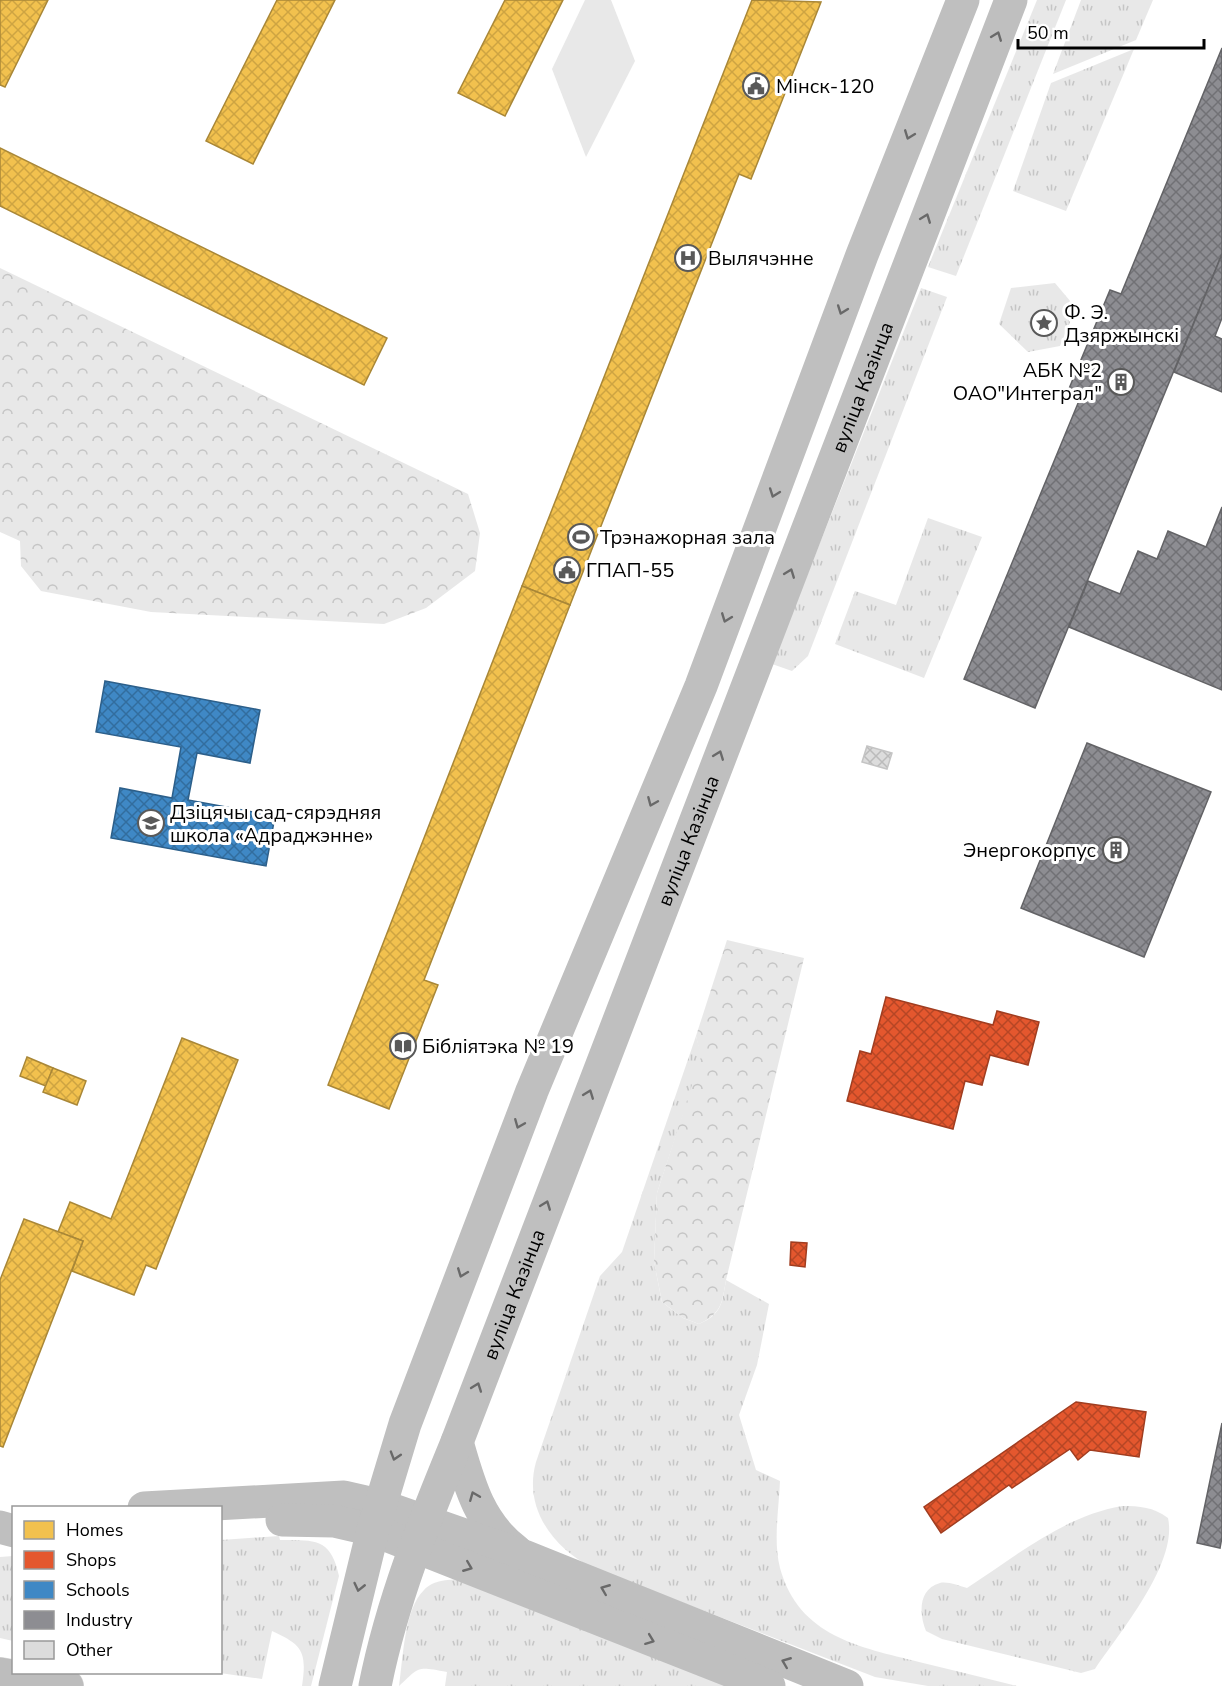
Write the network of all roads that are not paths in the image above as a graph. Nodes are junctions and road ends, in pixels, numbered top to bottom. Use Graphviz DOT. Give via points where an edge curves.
graph roads {
  1 [pos="963,0"];
  2 [pos="1011,0"];
  3 [pos="457,1442"];
  4 [pos="180,1506"];
  5 [pos="376,1517"];
  6 [pos="222,1524"];
  7 [pos="419,1532"];
  8 [pos="524,1556"];
  9 [pos="0,1674"];
  10 [pos="67,1686"];
  11 [pos="336,1686"];
  12 [pos="375,1686"];
  13 [pos="769,1686"];
  14 [pos="847,1686"];
  1 -- 5 [label="main road, one-way" via="862,255 700,686 482,1218 405,1424"];
  3 -- 2 [label="main road, вуліца Казінца, one-way"];
  3 -- 7 [label="main road, вуліца Казінца"];
  8 -- 3 [label="main road, one-way" via="503,1541 474,1500"];
  4 -- 5 [label="main road" via="344,1497"];
  5 -- 6 [label="main road"];
  5 -- 7 [label="main road"];
  5 -- 11 [label="main road, one-way"];
  7 -- 8 [label="main road"];
  7 -- 12 [label="main road, вуліца Казінца" via="392,1615"];
  7 -- 13 [label="main road, one-way"];
  14 -- 8 [label="main road, one-way"];
  9 -- 10 [label="highway"];
}
